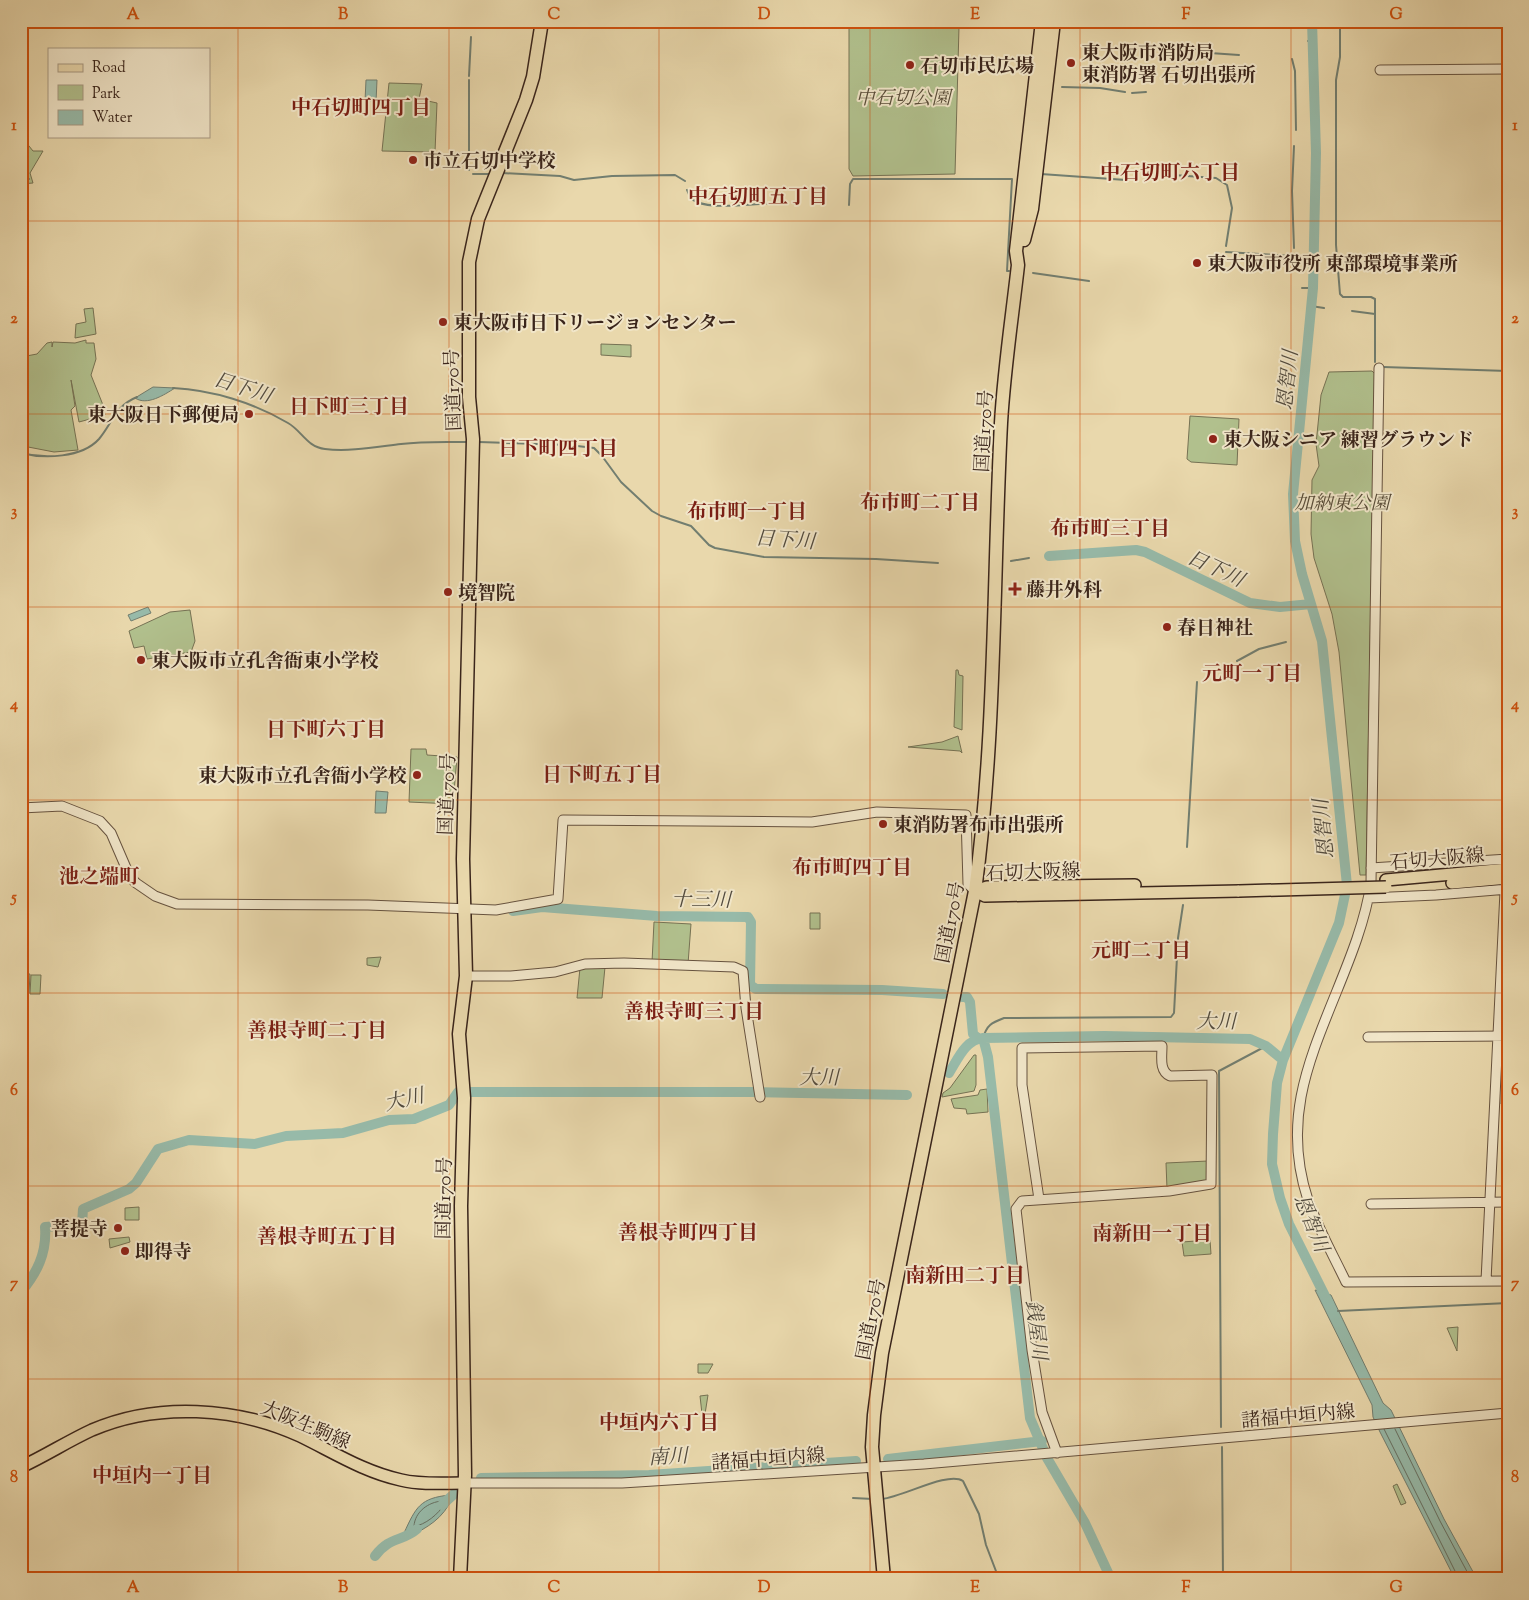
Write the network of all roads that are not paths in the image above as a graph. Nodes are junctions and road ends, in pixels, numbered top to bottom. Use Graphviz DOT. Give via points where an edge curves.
graph roads {
  1 [pos="542,21"];
  2 [pos="1037,21"];
  3 [pos="1042,21"];
  4 [pos="1048,21"];
  5 [pos="1054,21"];
  6 [pos="1042,50"];
  7 [pos="1508,69"];
  8 [pos="1380,70"];
  9 [pos="1022,235"];
  10 [pos="1379,368"];
  11 [pos="21,808"];
  12 [pos="1508,830"];
  13 [pos="1371,868"];
  14 [pos="1506,874"];
  15 [pos="975,891"];
  16 [pos="1369,898"];
  17 [pos="464,908"];
  18 [pos="1505,956"];
  19 [pos="466,976"];
  20 [pos="1498,1036"];
  21 [pos="1508,1036"];
  22 [pos="1368,1037"];
  23 [pos="760,1098"];
  24 [pos="1039,1199"];
  25 [pos="1490,1202"];
  26 [pos="1508,1202"];
  27 [pos="1371,1204"];
  28 [pos="1486,1281"];
  29 [pos="1508,1281"];
  30 [pos="1508,1413"];
  31 [pos="1049,1454"];
  32 [pos="21,1467"];
  33 [pos="873,1467"];
  34 [pos="465,1484"];
  35 [pos="460,1579"];
  36 [pos="884,1579"];
  1 -- 17 [label="highway, 国道170号" via="526,100 478,219 469,262 469,397 473,443 467,623"];
  2 -- 9 [label="highway" via="1018,201"];
  3 -- 6 [label="highway, 国道170号"];
  4 -- 6 [label="highway, 国道170号"];
  5 -- 9 [label="highway" via="1032,209"];
  6 -- 9 [label="highway, 国道170号"];
  7 -- 8 [label="street"];
  9 -- 15 [label="highway, 国道170号" via="1001,422 986,790"];
  10 -- 13 [label="street"];
  11 -- 17 [label="street" via="62,806 100,821 111,833 130,877 146,891 170,902 192,905"];
  12 -- 14 [label="street"];
  13 -- 14 [label="street"];
  13 -- 16 [label="street"];
  14 -- 15 [label="main road, 石切大阪線" via="1386,884 1029,886 987,887"];
  14 -- 16 [label="street" via="1436,895"];
  14 -- 18 [label="street"];
  15 -- 17 [label="street" via="968,884 966,815 877,812 812,822 569,819 562,820 561,824 558,899 496,910"];
  15 -- 33 [label="highway, 国道170号" via="882,1353 874,1415"];
  16 -- 28 [label="street" via="1351,957 1304,1078 1298,1109 1298,1138 1308,1198 1346,1282"];
  17 -- 19 [label="highway, 国道170号"];
  18 -- 20 [label="street"];
  19 -- 23 [label="street" via="555,972 585,964 734,967 743,971"];
  19 -- 34 [label="highway, 国道170号" via="459,1034 464,1094 461,1206"];
  20 -- 21 [label="street"];
  20 -- 22 [label="street"];
  20 -- 25 [label="street"];
  24 -- 24 [label="street" via="1169,1191 1211,1184 1212,1075 1165,1074 1162,1046 1022,1048 1022,1085"];
  24 -- 31 [label="street" via="1022,1201 1016,1209"];
  25 -- 26 [label="street"];
  25 -- 27 [label="street"];
  25 -- 28 [label="street"];
  28 -- 29 [label="street"];
  30 -- 31 [label="street, 諸福中垣内線"];
  31 -- 33 [label="street, 諸福中垣内線"];
  32 -- 34 [label="main road, 大阪生駒線" via="94,1430 134,1417 175,1412 228,1414 263,1422 352,1463 410,1482"];
  33 -- 34 [label="street, 諸福中垣内線" via="622,1483"];
  33 -- 36 [label="highway, 国道170号"];
  34 -- 35 [label="highway, 国道170号"];
}
